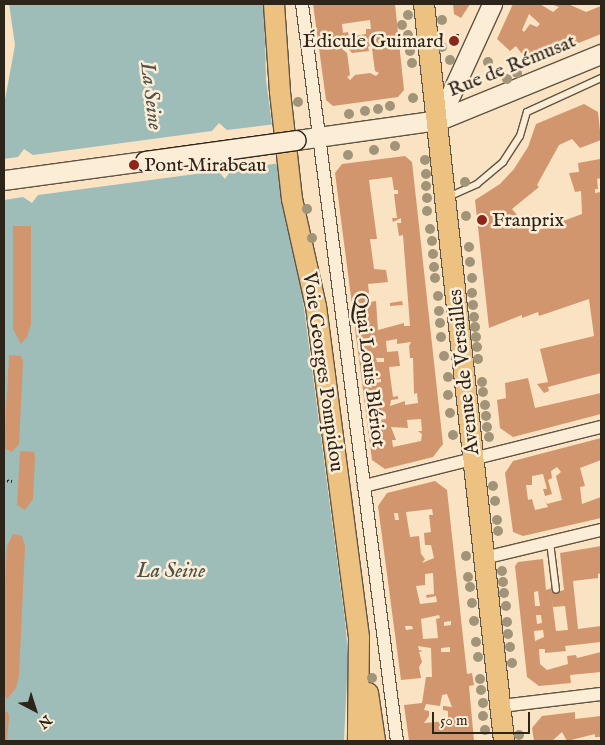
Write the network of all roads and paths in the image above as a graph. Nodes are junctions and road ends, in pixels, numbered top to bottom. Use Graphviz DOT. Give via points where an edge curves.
graph roads {
  1 [pos="274,4"];
  2 [pos="302,4"];
  3 [pos="424,4"];
  4 [pos="492,4"];
  5 [pos="458,32"];
  6 [pos="454,41"];
  7 [pos="601,54"];
  8 [pos="601,78"];
  9 [pos="439,120"];
  10 [pos="321,137"];
  11 [pos="4,180"];
  12 [pos="446,198"];
  13 [pos="601,426"];
  14 [pos="473,459"];
  15 [pos="4,480"];
  16 [pos="12,480"];
  17 [pos="364,486"];
  18 [pos="601,530"];
  19 [pos="550,542"];
  20 [pos="484,558"];
  21 [pos="556,590"];
  22 [pos="359,637"];
  23 [pos="601,694"];
  24 [pos="501,706"];
  25 [pos="358,741"];
  26 [pos="374,741"];
  27 [pos="397,741"];
  28 [pos="504,741"];
  1 -- 22 [label="main road, Voie Georges Pompidou" via="292,199 316,306"];
  2 -- 10 [label="street, Quai Louis Blériot"];
  3 -- 9 [label="main road, Avenue de Versailles"];
  4 -- 9 [label="main road"];
  5 -- 6 [label="path"];
  7 -- 9 [label="main road, Rue de Rémusat"];
  8 -- 12 [label="lane" via="527,112 520,136 504,162 477,184"];
  9 -- 10 [label="main road, Rue de Rémusat"];
  9 -- 12 [label="main road, Avenue de Versailles"];
  10 -- 11 [label="main road, bridge"];
  10 -- 17 [label="street, Quai Louis Blériot"];
  12 -- 14 [label="main road, Avenue de Versailles"];
  13 -- 14 [label="street"];
  14 -- 17 [label="street"];
  14 -- 20 [label="main road, Avenue de Versailles"];
  15 -- 16 [label="path"];
  17 -- 27 [label="street, Quai Louis Blériot"];
  18 -- 19 [label="street"];
  19 -- 20 [label="street"];
  19 -- 21 [label="lane"];
  20 -- 24 [label="main road, Avenue de Versailles"];
  22 -- 25 [label="main road, Voie Georges Pompidou"];
  22 -- 26 [label="main road"];
  23 -- 24 [label="street"];
  24 -- 28 [label="main road, Avenue de Versailles"];
}
